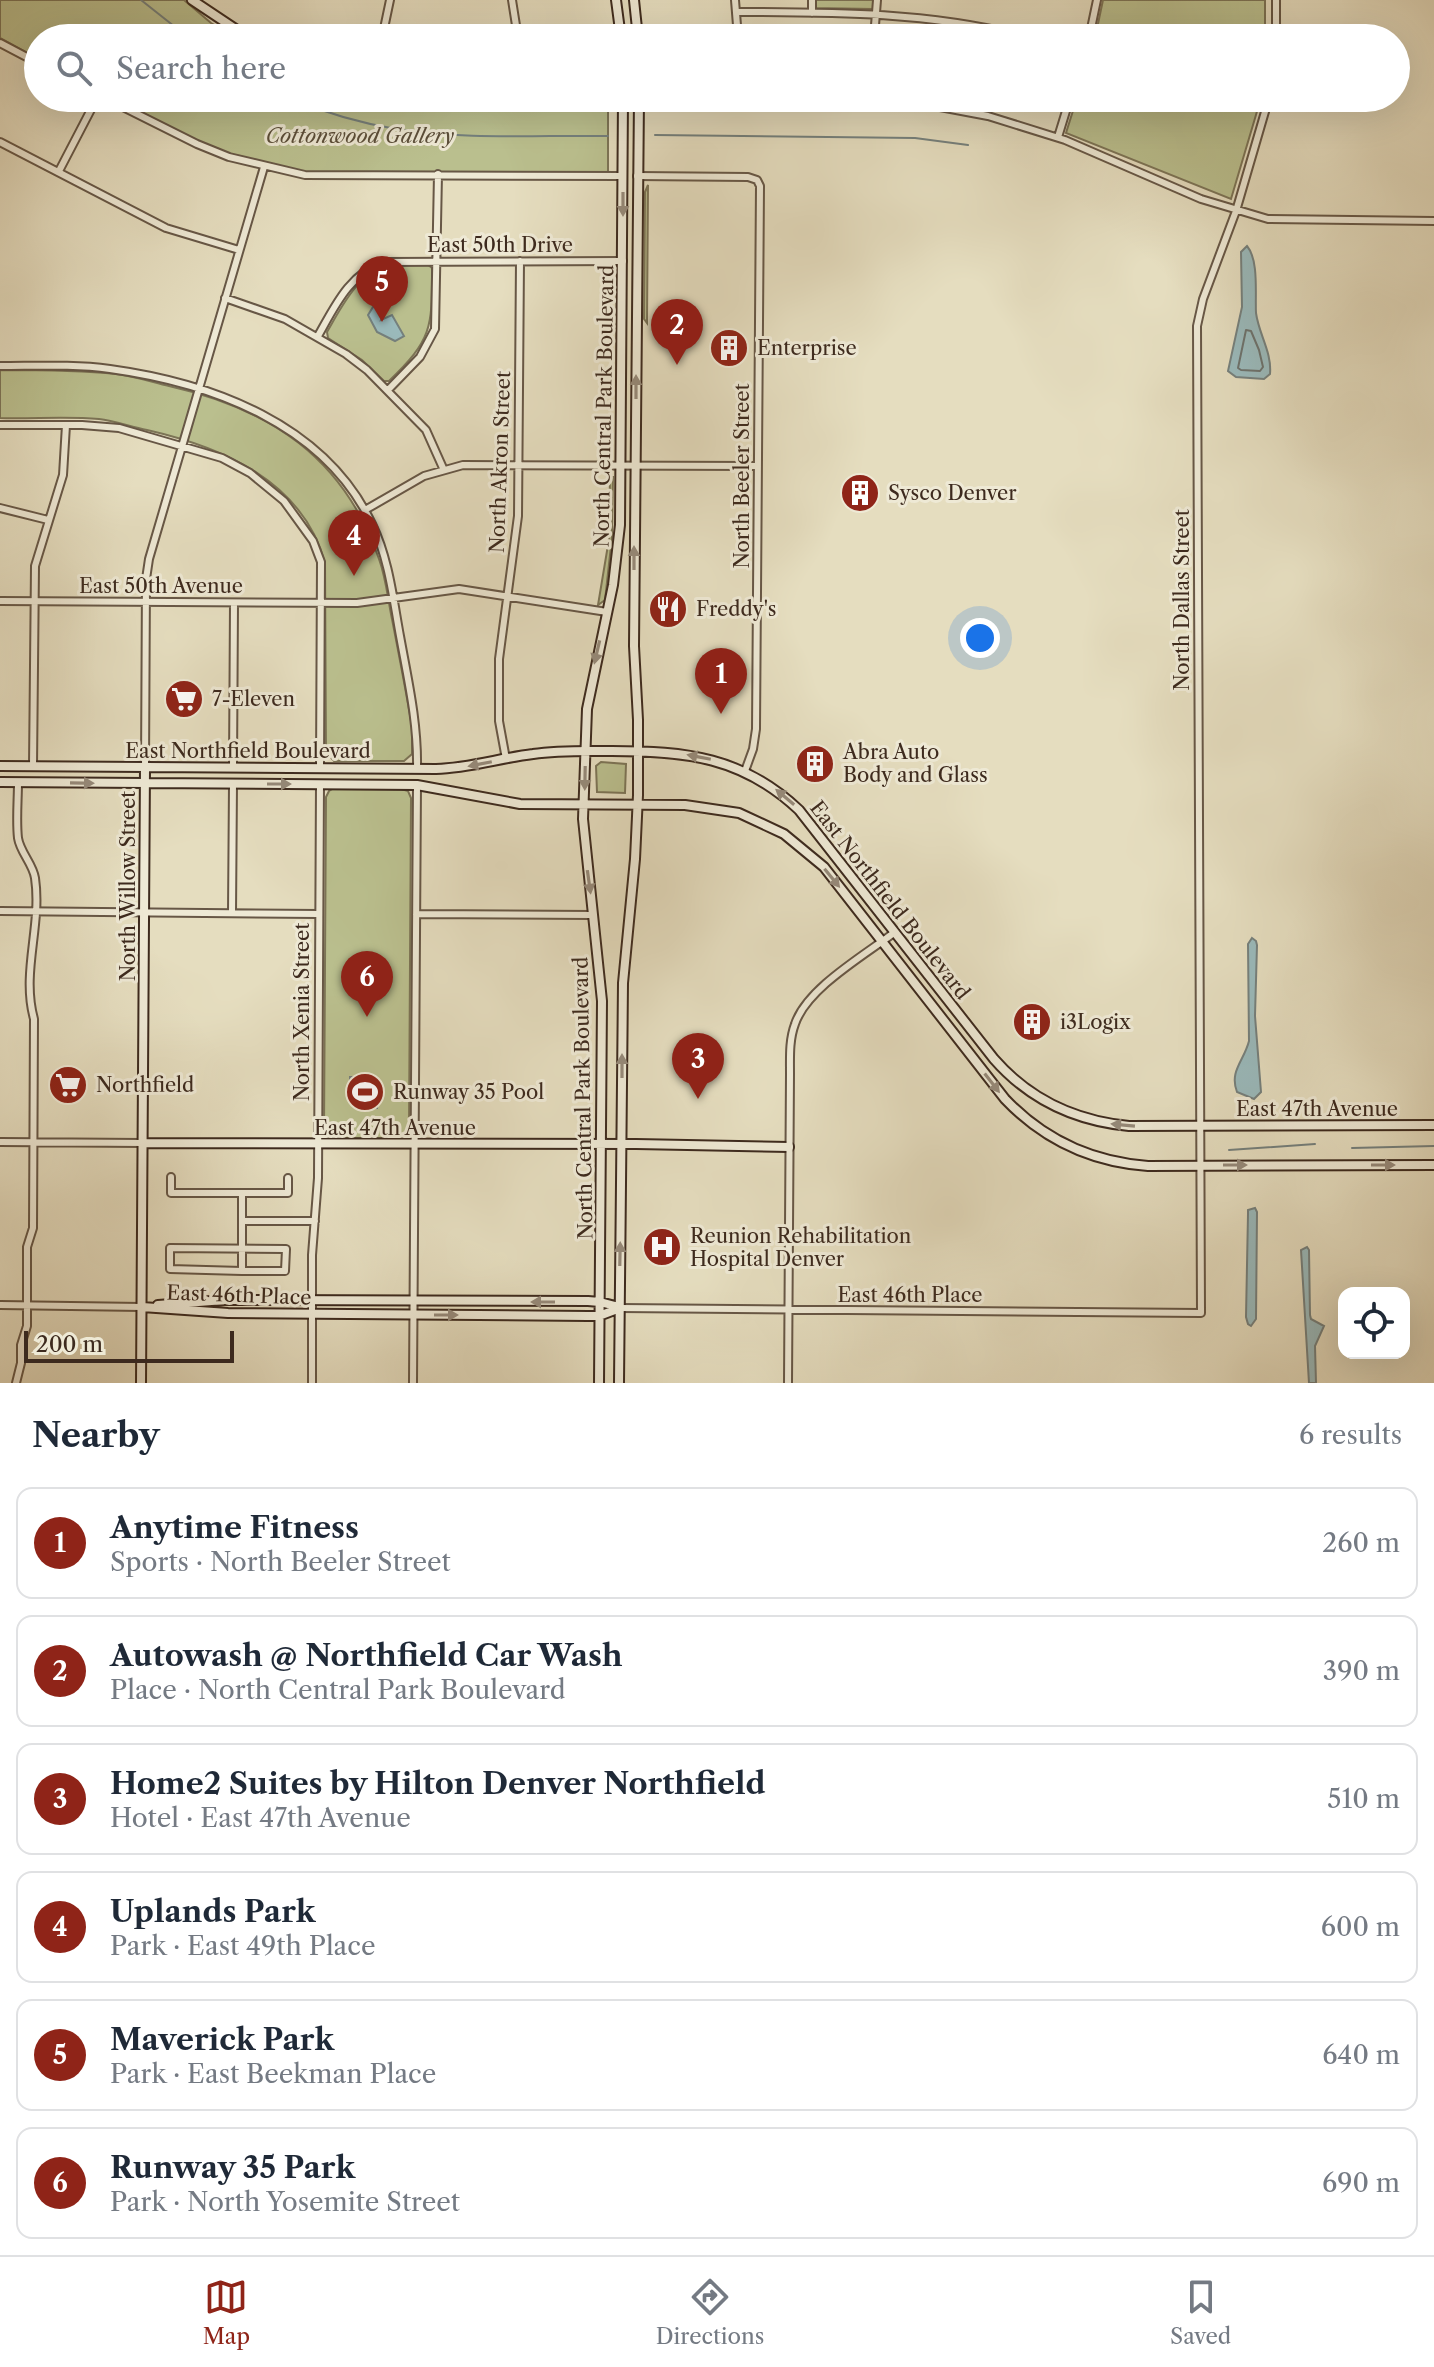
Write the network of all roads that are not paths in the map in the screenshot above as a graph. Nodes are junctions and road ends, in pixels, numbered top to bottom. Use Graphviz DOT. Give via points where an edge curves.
graph roads {
  1 [pos="192,0"];
  2 [pos="390,0"];
  3 [pos="512,0"];
  4 [pos="616,0"];
  5 [pos="634,0"];
  6 [pos="735,0"];
  7 [pos="812,0"];
  8 [pos="877,0"];
  9 [pos="1097,0"];
  10 [pos="1276,0"];
  11 [pos="736,12"];
  12 [pos="812,13"];
  13 [pos="876,14"];
  14 [pos="228,24"];
  15 [pos="385,24"];
  16 [pos="516,24"];
  17 [pos="619,24"];
  18 [pos="637,24"];
  19 [pos="737,24"];
  20 [pos="875,24"];
  21 [pos="963,24"];
  22 [pos="1092,24"];
  23 [pos="1276,24"];
  24 [pos="0,43"];
  25 [pos="24,56"];
  26 [pos="90,112"];
  27 [pos="133,112"];
  28 [pos="623,112"];
  29 [pos="639,112"];
  30 [pos="969,112"];
  31 [pos="1066,112"];
  32 [pos="1265,112"];
  33 [pos="1058,137"];
  34 [pos="0,142"];
  35 [pos="264,167"];
  36 [pos="59,171"];
  37 [pos="438,174"];
  38 [pos="623,176"];
  39 [pos="637,176"];
  40 [pos="1236,211"];
  41 [pos="1434,221"];
  42 [pos="239,250"];
  43 [pos="437,260"];
  44 [pos="520,261"];
  45 [pos="623,261"];
  46 [pos="225,298"];
  47 [pos="318,336"];
  48 [pos="0,366"];
  49 [pos="198,390"];
  50 [pos="388,390"];
  51 [pos="0,425"];
  52 [pos="66,425"];
  53 [pos="183,445"];
  54 [pos="519,464"];
  55 [pos="621,465"];
  56 [pos="635,465"];
  57 [pos="758,466"];
  58 [pos="443,468"];
  59 [pos="0,508"];
  60 [pos="365,510"];
  61 [pos="48,520"];
  62 [pos="507,596"];
  63 [pos="393,598"];
  64 [pos="0,601"];
  65 [pos="34,601"];
  66 [pos="146,602"];
  67 [pos="234,603"];
  68 [pos="322,603"];
  69 [pos="607,612"];
  70 [pos="585,751"];
  71 [pos="638,751"];
  72 [pos="506,759"];
  73 [pos="0,766"];
  74 [pos="33,766"];
  75 [pos="145,767"];
  76 [pos="233,767"];
  77 [pos="320,768"];
  78 [pos="417,769"];
  79 [pos="745,771"];
  80 [pos="0,782"];
  81 [pos="18,782"];
  82 [pos="145,784"];
  83 [pos="233,784"];
  84 [pos="320,784"];
  85 [pos="417,785"];
  86 [pos="584,805"];
  87 [pos="637,805"];
  88 [pos="0,911"];
  89 [pos="35,911"];
  90 [pos="144,912"];
  91 [pos="232,913"];
  92 [pos="319,914"];
  93 [pos="416,914"];
  94 [pos="593,915"];
  95 [pos="895,932"];
  96 [pos="882,942"];
  97 [pos="1434,1125"];
  98 [pos="1201,1126"];
  99 [pos="0,1142"];
  100 [pos="34,1142"];
  101 [pos="143,1143"];
  102 [pos="318,1144"];
  103 [pos="415,1144"];
  104 [pos="601,1144"];
  105 [pos="621,1144"];
  106 [pos="789,1147"];
  107 [pos="1201,1165"];
  108 [pos="1434,1165"];
  109 [pos="171,1177"];
  110 [pos="288,1178"];
  111 [pos="242,1193"];
  112 [pos="242,1221"];
  113 [pos="315,1221"];
  114 [pos="242,1248"];
  115 [pos="242,1271"];
  116 [pos="312,1300"];
  117 [pos="413,1301"];
  118 [pos="600,1302"];
  119 [pos="0,1305"];
  120 [pos="27,1306"];
  121 [pos="142,1307"];
  122 [pos="620,1308"];
  123 [pos="788,1310"];
  124 [pos="312,1314"];
  125 [pos="413,1314"];
  126 [pos="599,1316"];
  127 [pos="16,1383"];
  128 [pos="141,1383"];
  129 [pos="312,1383"];
  130 [pos="413,1383"];
  131 [pos="599,1383"];
  132 [pos="619,1383"];
  133 [pos="788,1383"];
  1 -- 14 [label="main road"];
  2 -- 15 [label="street"];
  3 -- 16 [label="street"];
  4 -- 17 [label="main road"];
  5 -- 18 [label="main road"];
  6 -- 11 [label="street"];
  7 -- 12 [label="street"];
  8 -- 13 [label="street"];
  9 -- 22 [label="street"];
  10 -- 23 [label="street"];
  11 -- 12 [label="street"];
  11 -- 19 [label="street"];
  12 -- 13 [label="street"];
  13 -- 20 [label="street"];
  13 -- 21 [label="street"];
  24 -- 25 [label="street"];
  26 -- 36 [label="street"];
  27 -- 35 [label="street" via="197,144"];
  28 -- 38 [label="main road, North Central Park Boulevard"];
  29 -- 39 [label="main road, North Central Park Boulevard"];
  30 -- 33 [label="street"];
  31 -- 33 [label="street"];
  32 -- 40 [label="street, North Dallas Street"];
  33 -- 40 [label="street"];
  34 -- 36 [label="street"];
  35 -- 37 [label="street" via="305,175"];
  35 -- 42 [label="street, North Willow Street"];
  36 -- 42 [label="street" via="166,228"];
  37 -- 38 [label="street"];
  37 -- 43 [label="street"];
  38 -- 45 [label="main road, North Central Park Boulevard, one-way"];
  56 -- 39 [label="main road, North Central Park Boulevard, one-way"];
  39 -- 57 [label="street, North Beeler Street" via="757,180"];
  40 -- 41 [label="street" via="1279,221"];
  40 -- 98 [label="street, North Dallas Street" via="1203,299 1197,336"];
  42 -- 46 [label="street, North Willow Street"];
  43 -- 44 [label="street, East 50th Drive"];
  43 -- 47 [label="street, East 50th Drive" via="394,260 363,272 342,294"];
  43 -- 50 [label="street" via="432,337"];
  44 -- 45 [label="street, East 50th Drive"];
  44 -- 54 [label="street, North Akron Street"];
  45 -- 55 [label="main road, North Central Park Boulevard"];
  46 -- 47 [label="street"];
  46 -- 49 [label="street, North Willow Street"];
  47 -- 50 [label="street"];
  48 -- 49 [label="street" via="108,368"];
  49 -- 53 [label="street, North Willow Street"];
  49 -- 60 [label="street" via="266,415 315,450"];
  50 -- 58 [label="street" via="426,430"];
  51 -- 52 [label="street"];
  52 -- 53 [label="street" via="119,428"];
  52 -- 61 [label="street" via="64,468"];
  53 -- 66 [label="street, North Willow Street" via="149,559"];
  53 -- 68 [label="street" via="250,473 292,510 320,555"];
  54 -- 55 [label="street"];
  54 -- 58 [label="street"];
  54 -- 62 [label="street, North Akron Street"];
  55 -- 56 [label="street"];
  55 -- 69 [label="main road, North Central Park Boulevard" via="620,537"];
  56 -- 57 [label="street"];
  71 -- 56 [label="main road, North Central Park Boulevard, one-way"];
  57 -- 79 [label="street, North Beeler Street" via="756,729"];
  58 -- 60 [label="street"];
  59 -- 61 [label="street"];
  60 -- 63 [label="street"];
  61 -- 65 [label="street" via="36,560"];
  62 -- 63 [label="street, East 50th Avenue" via="459,589"];
  62 -- 69 [label="street, East 50th Avenue"];
  62 -- 72 [label="street, North Akron Street" via="499,659 499,721"];
  63 -- 68 [label="street, East 50th Avenue"];
  63 -- 78 [label="street" via="416,723"];
  64 -- 65 [label="street, East 50th Avenue"];
  65 -- 66 [label="street, East 50th Avenue"];
  65 -- 74 [label="street"];
  66 -- 67 [label="street, East 50th Avenue"];
  66 -- 75 [label="street, North Willow Street"];
  67 -- 68 [label="street, East 50th Avenue"];
  67 -- 76 [label="street"];
  68 -- 77 [label="street"];
  69 -- 70 [label="main road, North Central Park Boulevard, one-way" via="589,694"];
  70 -- 71 [label="main road, East Northfield Boulevard"];
  70 -- 72 [label="main road, East Northfield Boulevard"];
  70 -- 86 [label="main road, North Central Park Boulevard, one-way"];
  79 -- 71 [label="main road, East Northfield Boulevard, one-way" via="702,756"];
  71 -- 87 [label="main road, North Central Park Boulevard"];
  72 -- 78 [label="main road, East Northfield Boulevard, one-way"];
  73 -- 74 [label="main road, East Northfield Boulevard"];
  74 -- 75 [label="main road, East Northfield Boulevard"];
  75 -- 76 [label="main road, East Northfield Boulevard"];
  75 -- 82 [label="main road, North Willow Street"];
  76 -- 77 [label="main road, East Northfield Boulevard"];
  77 -- 78 [label="main road, East Northfield Boulevard"];
  95 -- 79 [label="main road, East Northfield Boulevard, one-way" via="799,810"];
  80 -- 81 [label="main road, East Northfield Boulevard"];
  81 -- 82 [label="main road, East Northfield Boulevard, one-way"];
  81 -- 89 [label="street" via="18,841 35,876"];
  82 -- 83 [label="main road, East Northfield Boulevard"];
  82 -- 90 [label="main road, North Willow Street"];
  83 -- 84 [label="main road, East Northfield Boulevard, one-way"];
  83 -- 91 [label="street"];
  84 -- 85 [label="main road, East Northfield Boulevard"];
  84 -- 92 [label="street, North Xenia Street"];
  85 -- 86 [label="main road, East Northfield Boulevard" via="511,803"];
  85 -- 93 [label="street"];
  86 -- 87 [label="main road, East Northfield Boulevard"];
  86 -- 94 [label="main road, North Central Park Boulevard, one-way"];
  87 -- 96 [label="main road, East Northfield Boulevard, one-way" via="721,808 774,828 824,867"];
  105 -- 87 [label="main road, North Central Park Boulevard, one-way" via="623,974"];
  88 -- 89 [label="street"];
  89 -- 90 [label="street"];
  89 -- 100 [label="street" via="28,972 34,1019"];
  90 -- 91 [label="street"];
  90 -- 101 [label="main road, North Willow Street"];
  91 -- 92 [label="street"];
  92 -- 102 [label="street, North Xenia Street"];
  93 -- 94 [label="street"];
  93 -- 103 [label="street"];
  94 -- 104 [label="main road, North Central Park Boulevard" via="602,1001"];
  95 -- 96 [label="street"];
  98 -- 95 [label="main road, East Northfield Boulevard, one-way" via="1104,1123 1034,1095 994,1059"];
  96 -- 106 [label="street" via="813,995 796,1022 790,1052"];
  96 -- 107 [label="main road, East Northfield Boulevard, one-way" via="1005,1099 1034,1127 1068,1147 1112,1161"];
  97 -- 98 [label="main road, East 47th Avenue"];
  98 -- 107 [label="street"];
  99 -- 100 [label="street, East 47th Avenue"];
  100 -- 101 [label="street, East 47th Avenue"];
  100 -- 120 [label="street"];
  101 -- 102 [label="main road, East 47th Avenue"];
  101 -- 121 [label="main road, North Willow Street"];
  102 -- 103 [label="main road, East 47th Avenue"];
  102 -- 113 [label="street, North Xenia Street"];
  103 -- 104 [label="main road, East 47th Avenue"];
  103 -- 117 [label="street"];
  104 -- 105 [label="main road, East 47th Avenue"];
  104 -- 118 [label="main road, North Central Park Boulevard"];
  105 -- 106 [label="main road, East 47th Avenue"];
  122 -- 105 [label="main road, North Central Park Boulevard, one-way"];
  106 -- 123 [label="street"];
  107 -- 108 [label="main road, one-way"];
  107 -- 123 [label="street, East 46th Place" via="1201,1313"];
  109 -- 111 [label="street" via="171,1193"];
  110 -- 111 [label="street" via="288,1193"];
  111 -- 112 [label="street"];
  112 -- 113 [label="street"];
  112 -- 114 [label="street"];
  113 -- 116 [label="street, North Xenia Street"];
  114 -- 115 [label="street"];
  114 -- 115 [label="street" via="286,1249 285,1271"];
  114 -- 115 [label="street" via="170,1248 170,1269"];
  116 -- 117 [label="main road, East 46th Place"];
  116 -- 121 [label="main road, East 46th Place"];
  116 -- 124 [label="street, North Xenia Street"];
  118 -- 117 [label="main road, East 46th Place, one-way"];
  117 -- 125 [label="street"];
  118 -- 122 [label="main road, East 46th Place"];
  118 -- 126 [label="main road, North Central Park Boulevard"];
  119 -- 120 [label="street"];
  120 -- 121 [label="street"];
  120 -- 127 [label="street"];
  121 -- 124 [label="main road, East 46th Place"];
  121 -- 128 [label="main road, North Willow Street"];
  122 -- 123 [label="street, East 46th Place"];
  122 -- 126 [label="main road, East 46th Place"];
  122 -- 132 [label="main road, North Central Park Boulevard"];
  123 -- 133 [label="street"];
  124 -- 125 [label="main road, East 46th Place"];
  124 -- 129 [label="street, North Xenia Street"];
  125 -- 126 [label="main road, East 46th Place, one-way"];
  125 -- 130 [label="street"];
  126 -- 131 [label="main road, North Central Park Boulevard"];
}
